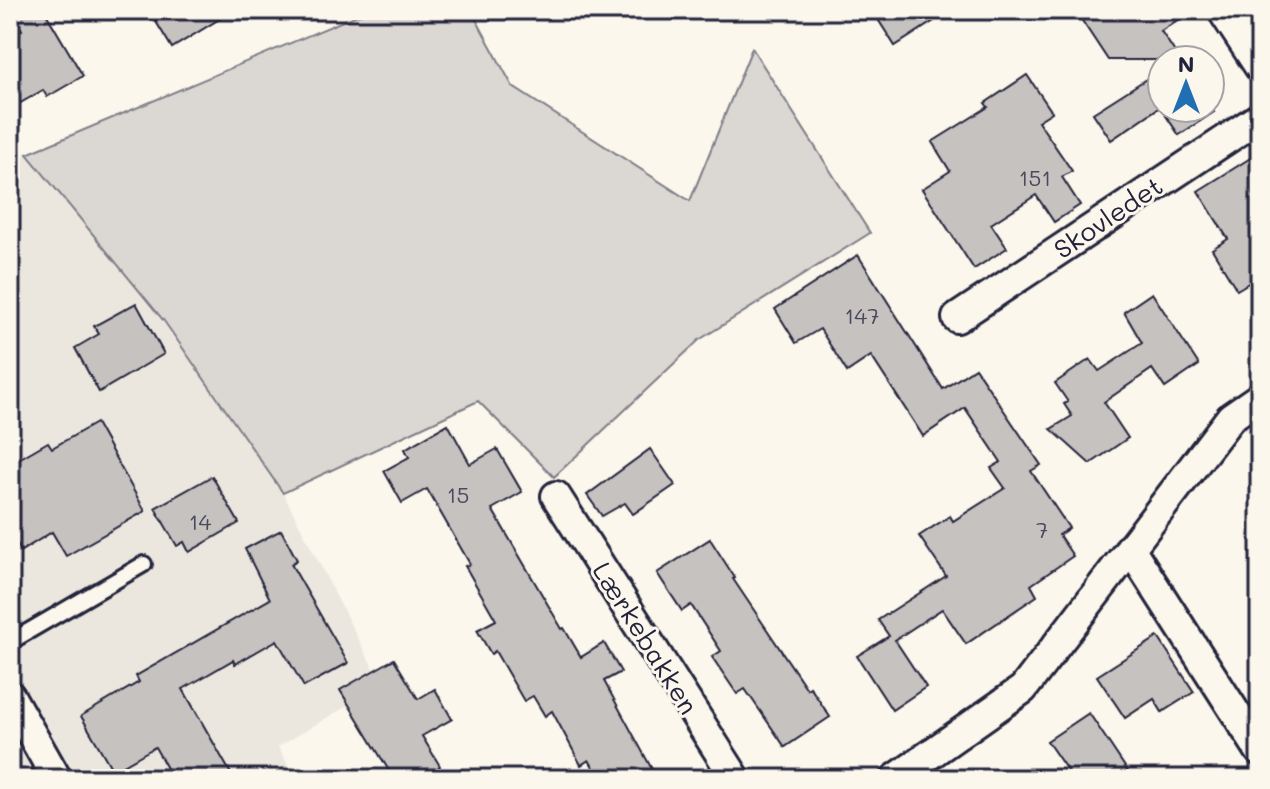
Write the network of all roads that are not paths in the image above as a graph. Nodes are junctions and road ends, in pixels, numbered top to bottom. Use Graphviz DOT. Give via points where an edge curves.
graph roads {
  1 [pos="1222,10"];
  2 [pos="1260,68"];
  3 [pos="1260,117"];
  4 [pos="957,318"];
  5 [pos="1260,397"];
  6 [pos="556,496"];
  7 [pos="1130,548"];
  8 [pos="144,564"];
  9 [pos="10,642"];
  10 [pos="10,696"];
  11 [pos="1260,751"];
  12 [pos="57,779"];
  13 [pos="736,779"];
  14 [pos="895,779"];
  1 -- 2 [label="street"];
  3 -- 4 [label="street, Skovledet"];
  5 -- 7 [label="street" via="1231,417"];
  6 -- 13 [label="street, Lærkebakken"];
  7 -- 11 [label="street"];
  7 -- 14 [label="street" via="1023,689"];
  8 -- 9 [label="lane"];
  10 -- 12 [label="street"];
}
